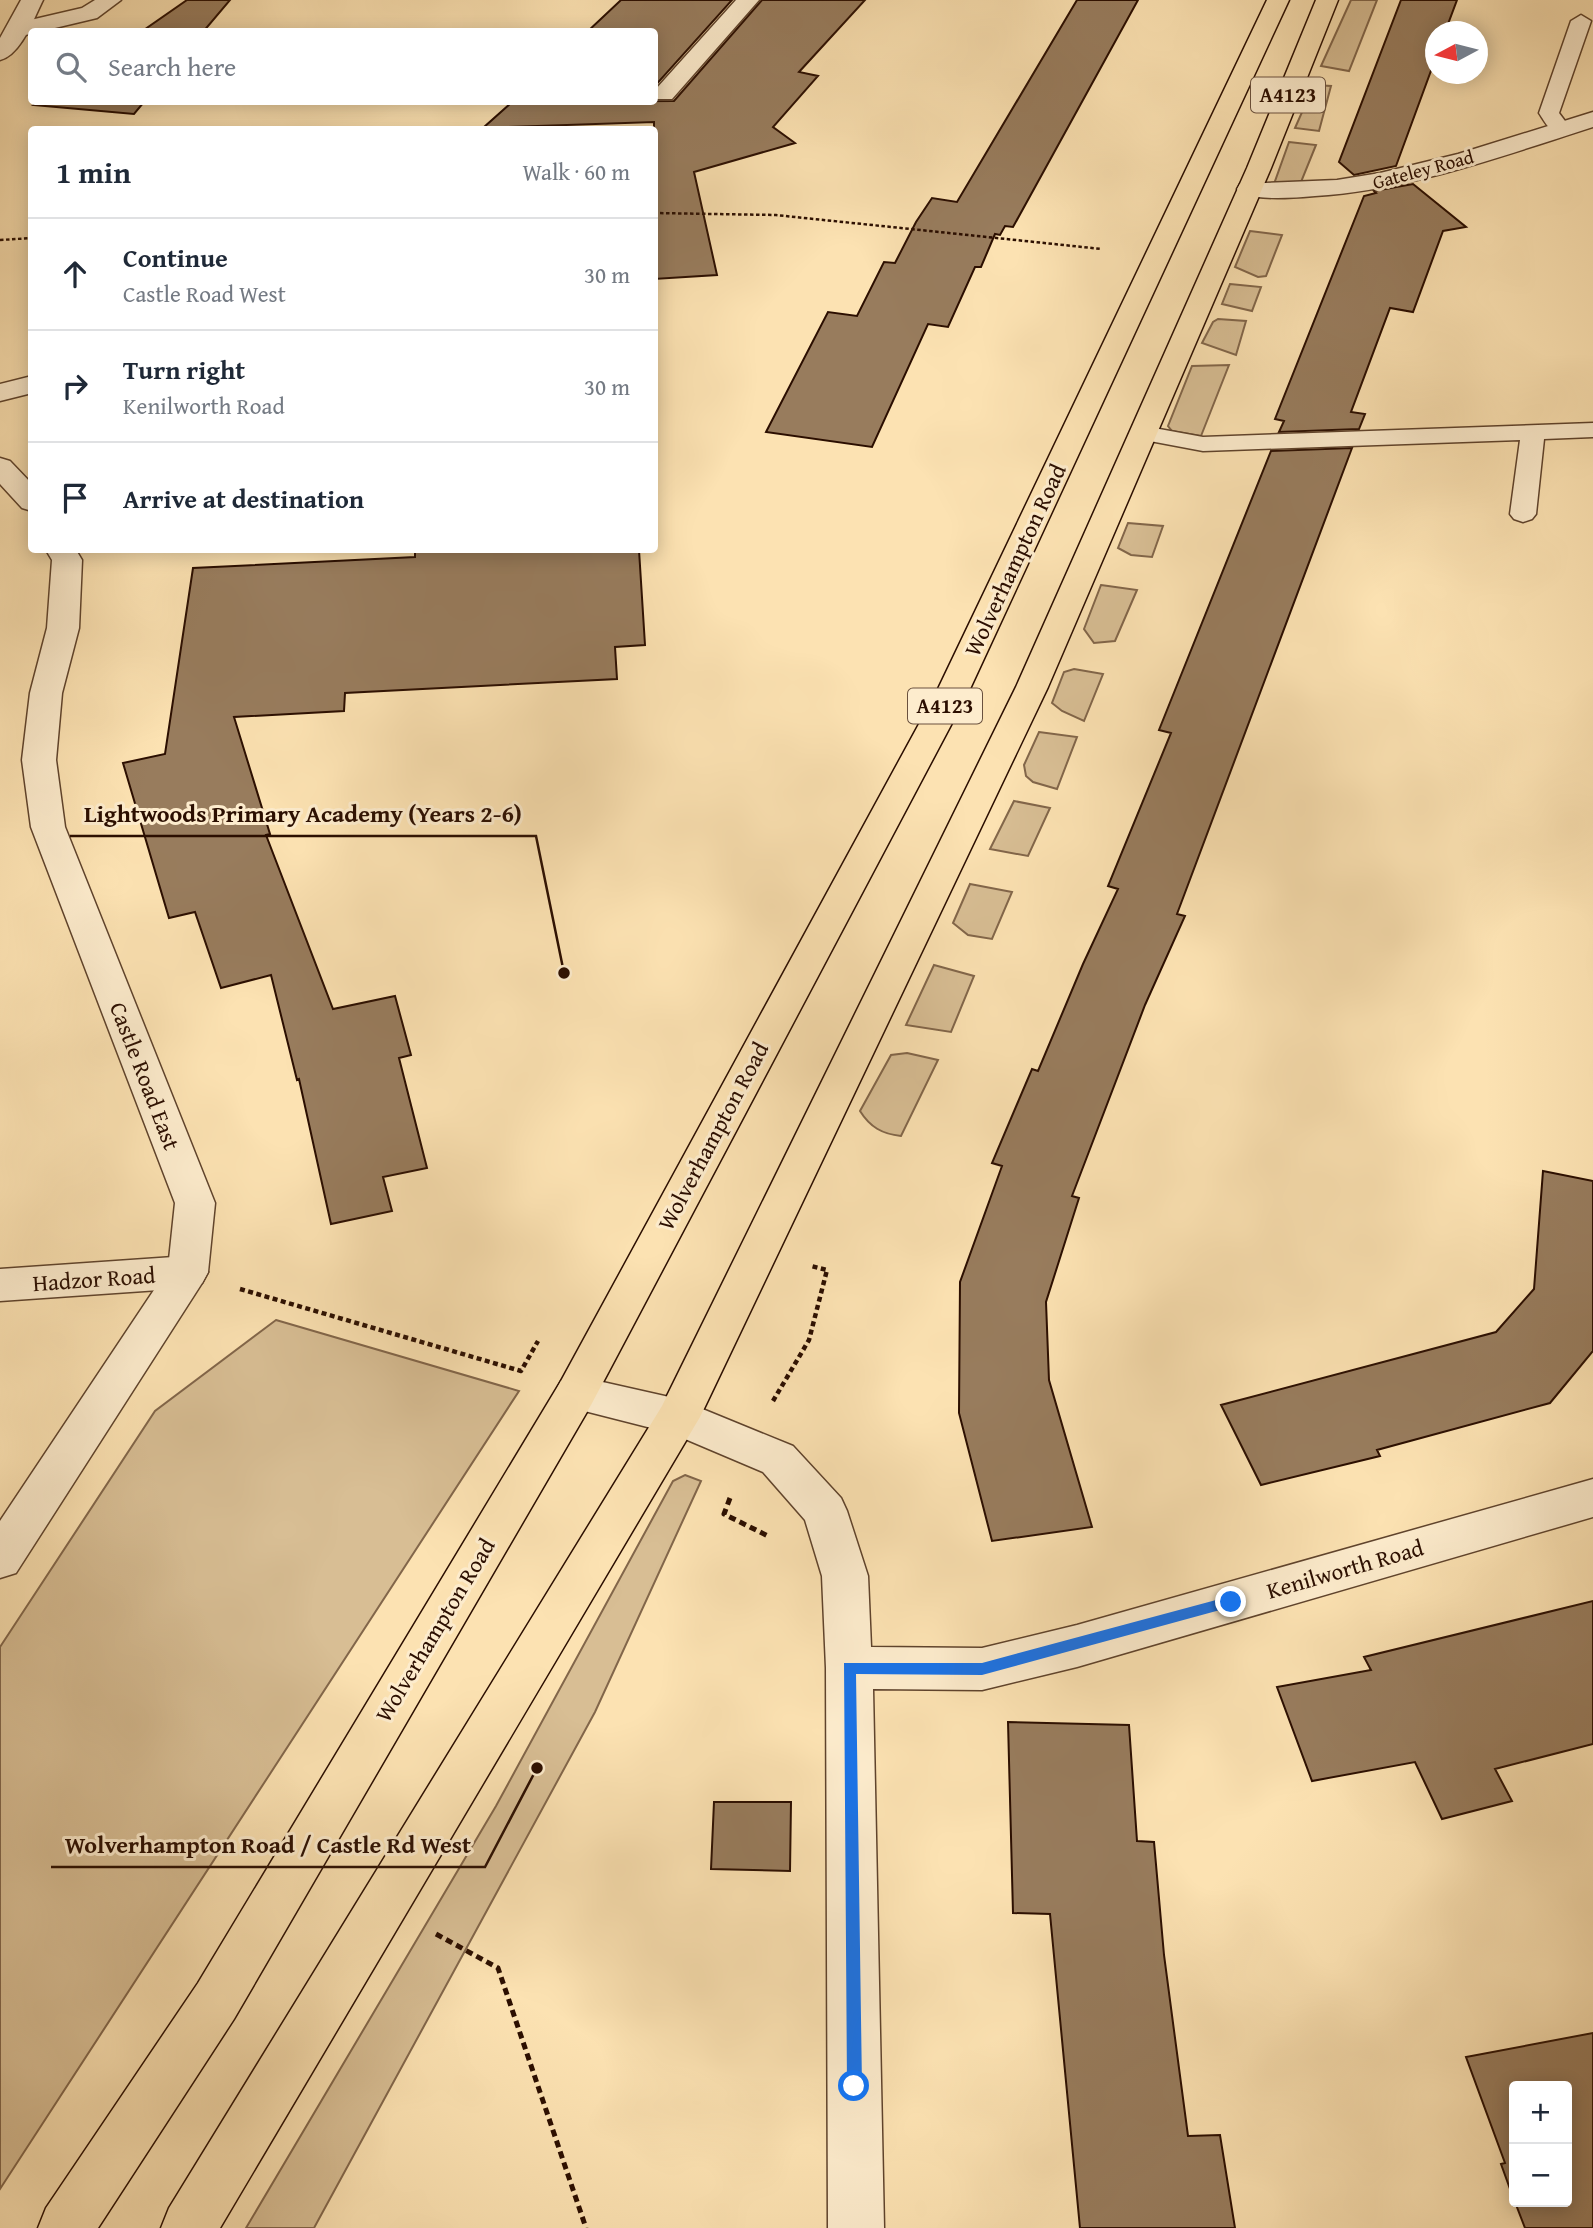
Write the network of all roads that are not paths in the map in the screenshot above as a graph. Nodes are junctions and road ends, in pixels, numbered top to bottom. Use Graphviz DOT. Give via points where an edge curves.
graph roads {
  1 [pos="32,0"];
  2 [pos="110,0"];
  3 [pos="748,0"];
  4 [pos="1278,0"];
  5 [pos="1327,0"];
  6 [pos="1581,21"];
  7 [pos="17,30"];
  8 [pos="0,53"];
  9 [pos="664,94"];
  10 [pos="1593,119"];
  11 [pos="1561,129"];
  12 [pos="1220,185"];
  13 [pos="28,385"];
  14 [pos="0,393"];
  15 [pos="1593,430"];
  16 [pos="1143,433"];
  17 [pos="1533,433"];
  18 [pos="0,467"];
  19 [pos="28,498"];
  20 [pos="1523,514"];
  21 [pos="63,553"];
  22 [pos="188,1272"];
  23 [pos="0,1285"];
  24 [pos="576,1393"];
  25 [pos="678,1417"];
  26 [pos="1593,1498"];
  27 [pos="0,1559"];
  28 [pos="849,1668"];
  29 [pos="66,2228"];
  30 [pos="189,2228"];
  31 [pos="856,2228"];
  1 -- 7 [label="street"];
  2 -- 7 [label="street" via="89,13"];
  3 -- 9 [label="street"];
  4 -- 12 [label="highway, Wolverhampton Road / A4123"];
  5 -- 12 [label="highway, Wolverhampton Road / A4123"];
  6 -- 11 [label="lane" via="1549,113"];
  7 -- 8 [label="street"];
  10 -- 11 [label="street, Gateley Road"];
  11 -- 12 [label="street, Gateley Road" via="1359,186 1289,193"];
  12 -- 16 [label="highway, Wolverhampton Road / A4123"];
  12 -- 24 [label="highway, Wolverhampton Road / A4123"];
  13 -- 14 [label="street"];
  15 -- 17 [label="lane"];
  16 -- 17 [label="lane" via="1203,444"];
  16 -- 25 [label="highway, Wolverhampton Road / A4123" via="1032,687"];
  17 -- 20 [label="lane"];
  18 -- 19 [label="street"];
  21 -- 22 [label="street, Castle Road East" via="67,560 64,628 46,693 39,761 48,827 195,1203"];
  22 -- 23 [label="street, Hadzor Road"];
  22 -- 27 [label="street, Castle Road East"];
  24 -- 25 [label="street"];
  24 -- 29 [label="highway, Wolverhampton Road / A4123" via="216,2001"];
  25 -- 28 [label="street" via="778,1459 825,1511 845,1576"];
  25 -- 30 [label="highway, Wolverhampton Road / A4123"];
  26 -- 28 [label="street, Kenilworth Road" via="982,1669"];
  28 -- 31 [label="street"];
}
